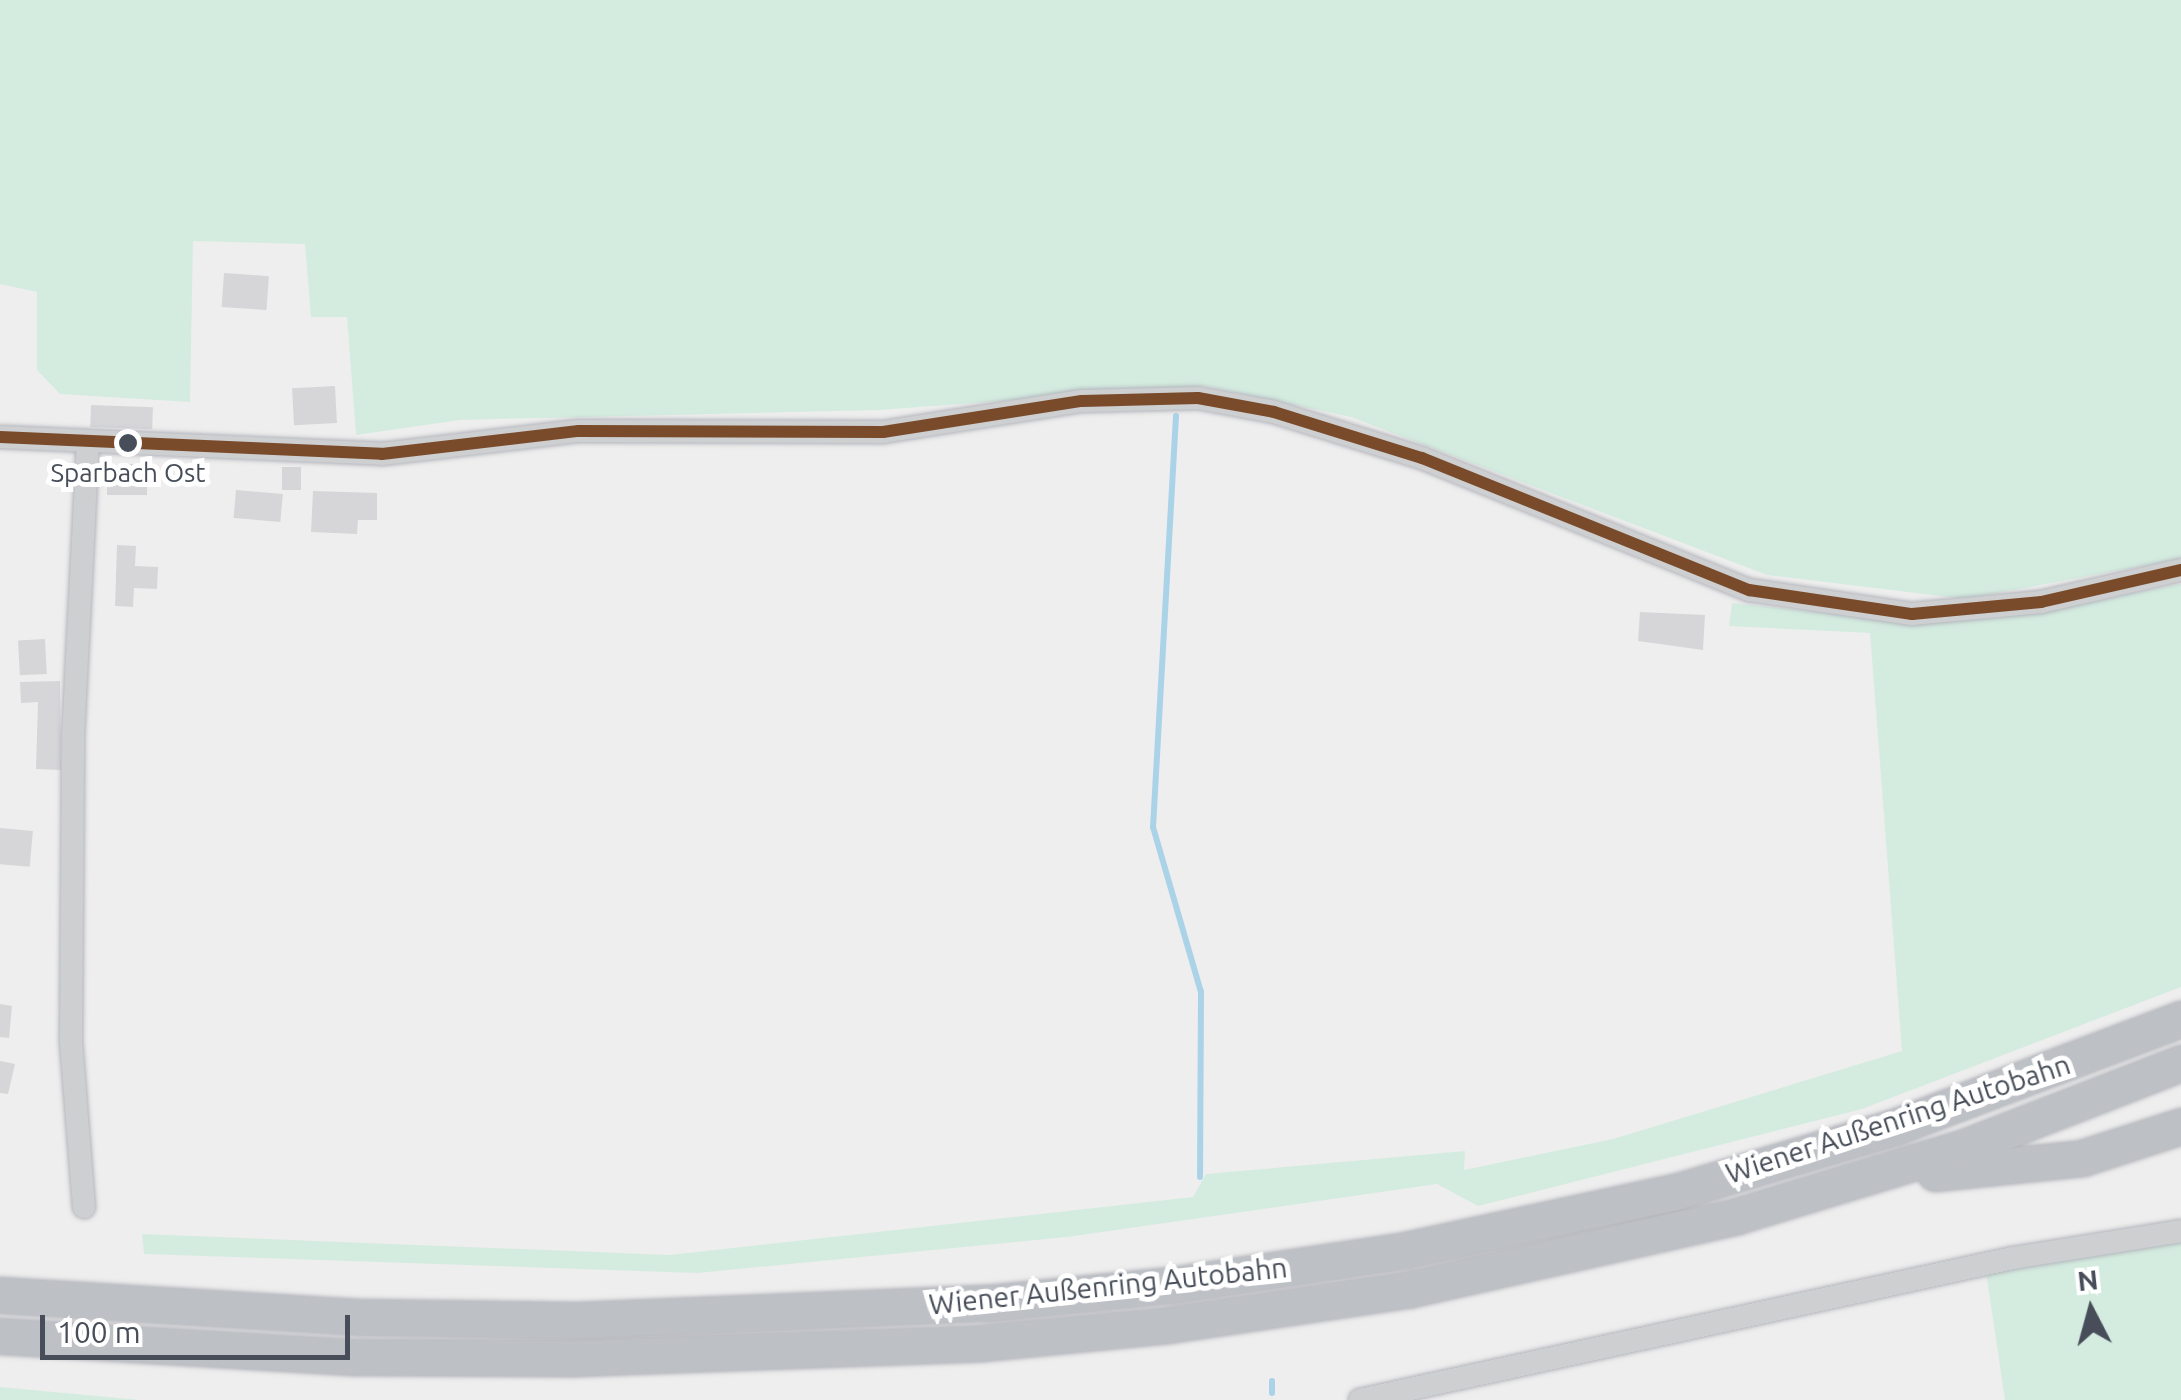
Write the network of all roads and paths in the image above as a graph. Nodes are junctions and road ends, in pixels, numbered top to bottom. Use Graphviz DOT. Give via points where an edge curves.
graph roads {
  1 [pos="0,438"];
  2 [pos="88,443"];
  3 [pos="2181,570"];
  4 [pos="2181,1019"];
  5 [pos="2181,1063"];
  6 [pos="2181,1126"];
  7 [pos="1840,1186"];
  8 [pos="84,1206"];
  9 [pos="2181,1231"];
  10 [pos="0,1295"];
  11 [pos="0,1336"];
  12 [pos="1360,1400"];
  1 -- 2 [label="street"];
  2 -- 3 [label="street" via="382,454 579,431 883,432 1082,401 1198,398 1274,412 1422,458 1749,590 1912,614 2042,602"];
  2 -- 8 [label="street" via="73,737 70,1041"];
  4 -- 10 [label="highway, Wiener Außenring Autobahn" via="1895,1127 1675,1192 1406,1250 1172,1285 988,1303 576,1320 324,1316"];
  5 -- 7 [label="highway, Wiener Außenring Autobahn"];
  6 -- 7 [label="highway" via="2033,1168"];
  7 -- 11 [label="highway, Wiener Außenring Autobahn" via="1577,1257 1411,1290 982,1343 758,1354 374,1357"];
  9 -- 12 [label="street" via="2013,1258"];
}
